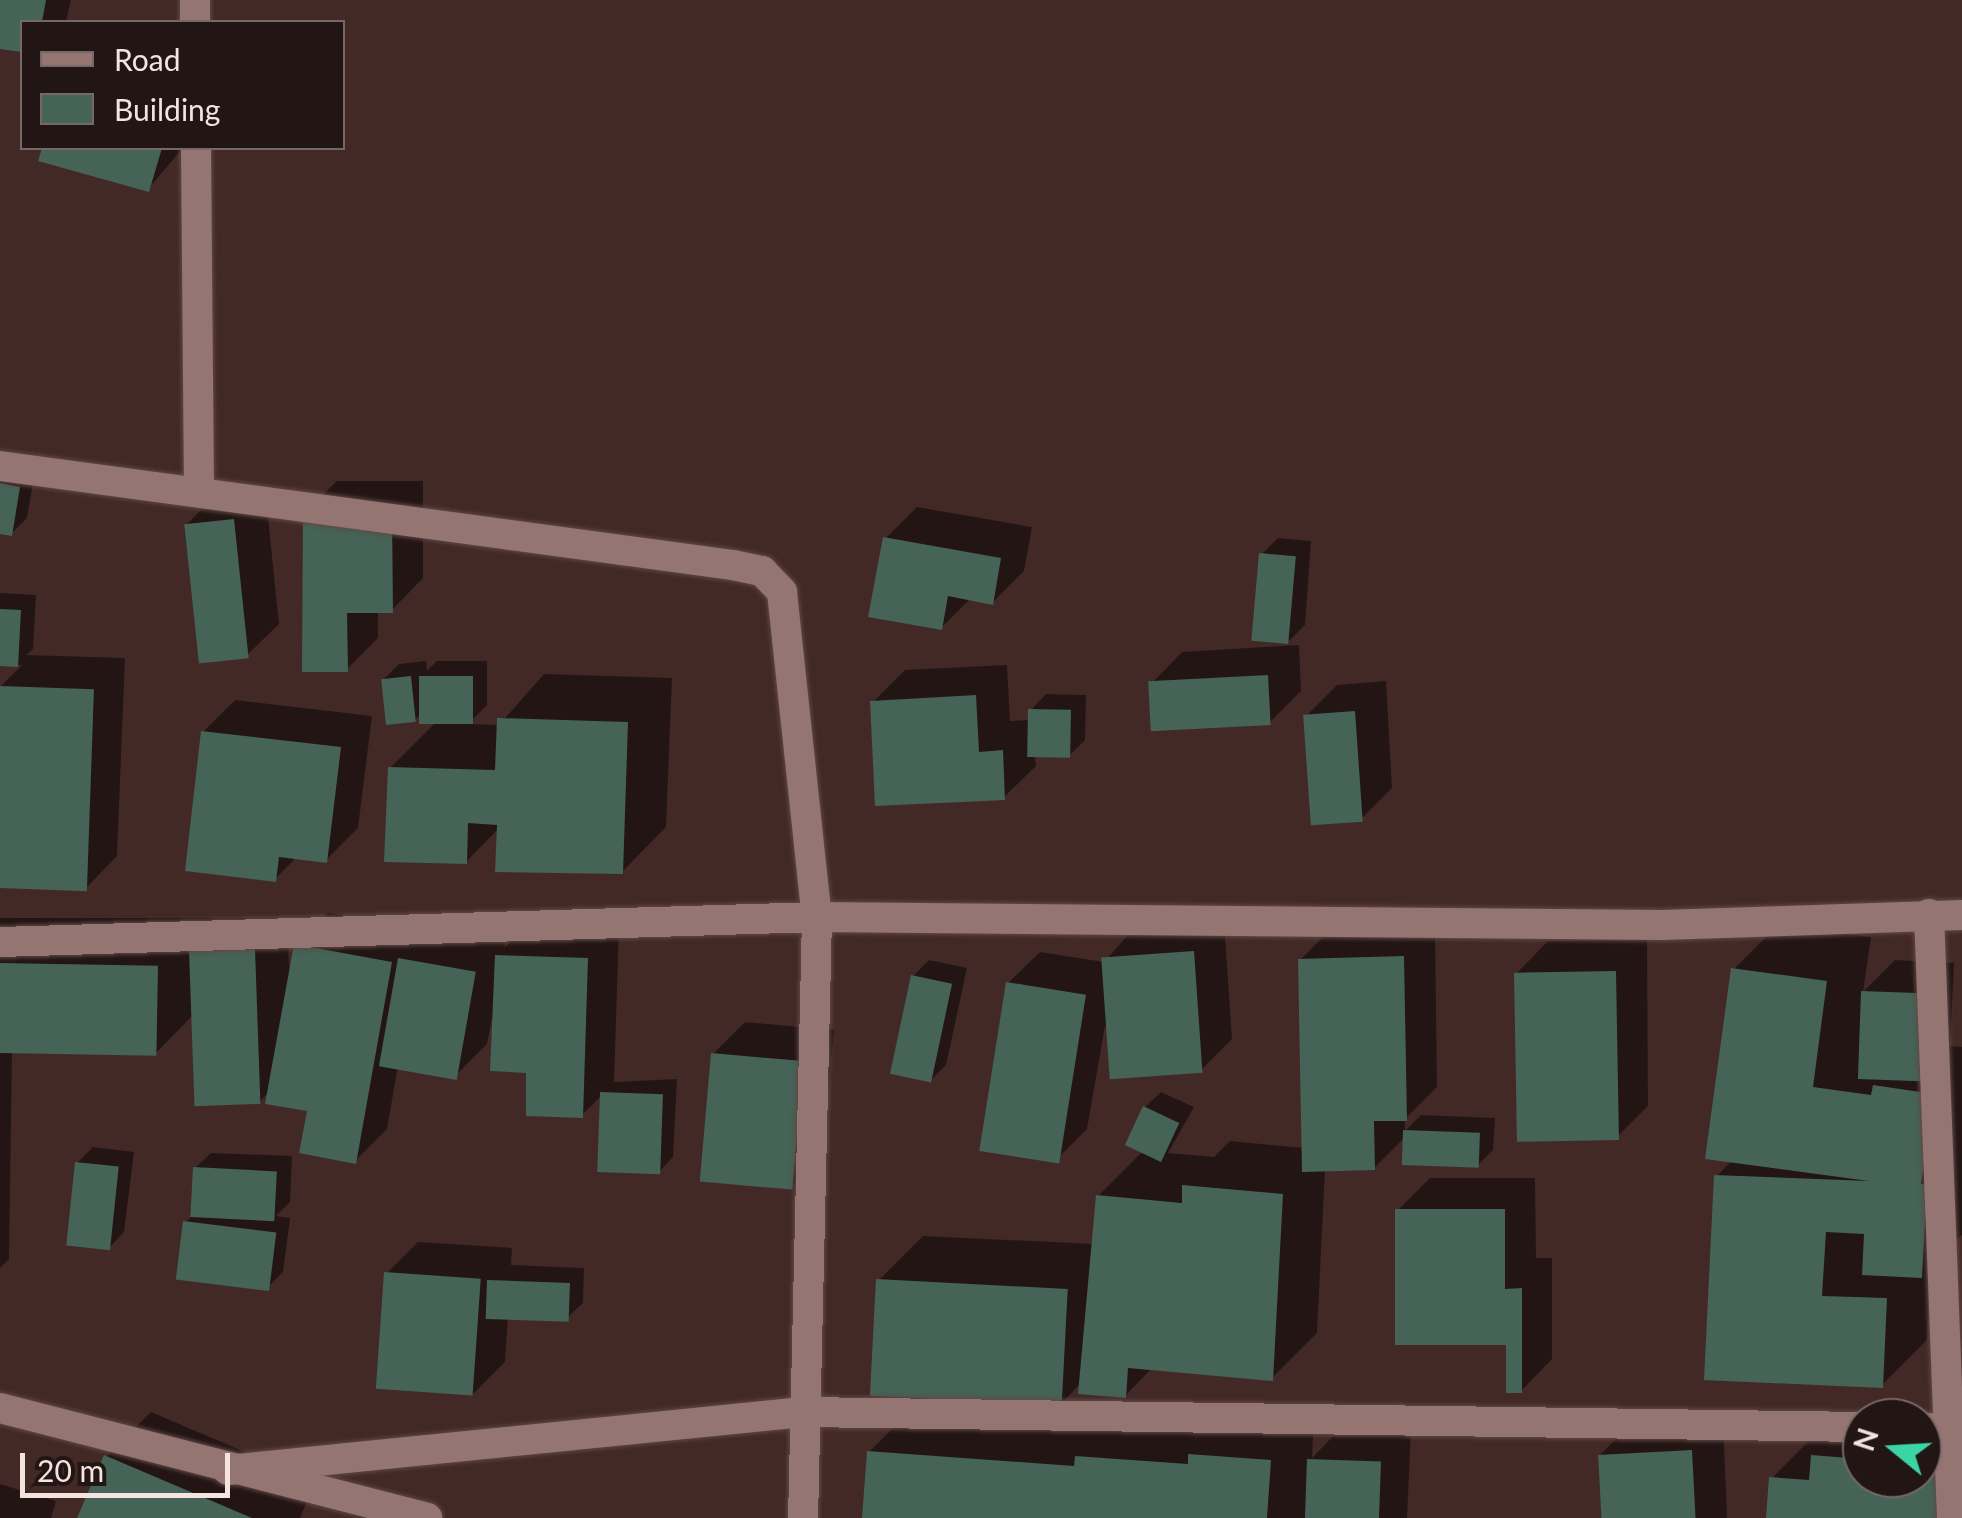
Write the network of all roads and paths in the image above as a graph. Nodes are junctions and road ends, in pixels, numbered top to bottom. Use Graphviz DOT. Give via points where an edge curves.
graph roads {
  1 [pos="196,150"];
  2 [pos="0,466"];
  3 [pos="199,491"];
  4 [pos="1929,914"];
  5 [pos="1962,915"];
  6 [pos="817,917"];
  7 [pos="0,942"];
  8 [pos="0,1408"];
  9 [pos="804,1412"];
  10 [pos="1842,1427"];
  11 [pos="1945,1428"];
  12 [pos="228,1470"];
  13 [pos="427,1518"];
  14 [pos="804,1518"];
  15 [pos="1952,1518"];
  1 -- 3 [label="street"];
  2 -- 3 [label="street"];
  3 -- 6 [label="street" via="762,571 782,592"];
  4 -- 5 [label="street"];
  4 -- 6 [label="street" via="1662,925"];
  4 -- 11 [label="street"];
  6 -- 7 [label="street"];
  6 -- 9 [label="street"];
  8 -- 12 [label="street"];
  9 -- 10 [label="street"];
  9 -- 12 [label="street"];
  9 -- 14 [label="street"];
  11 -- 15 [label="street"];
  12 -- 13 [label="street"];
}
